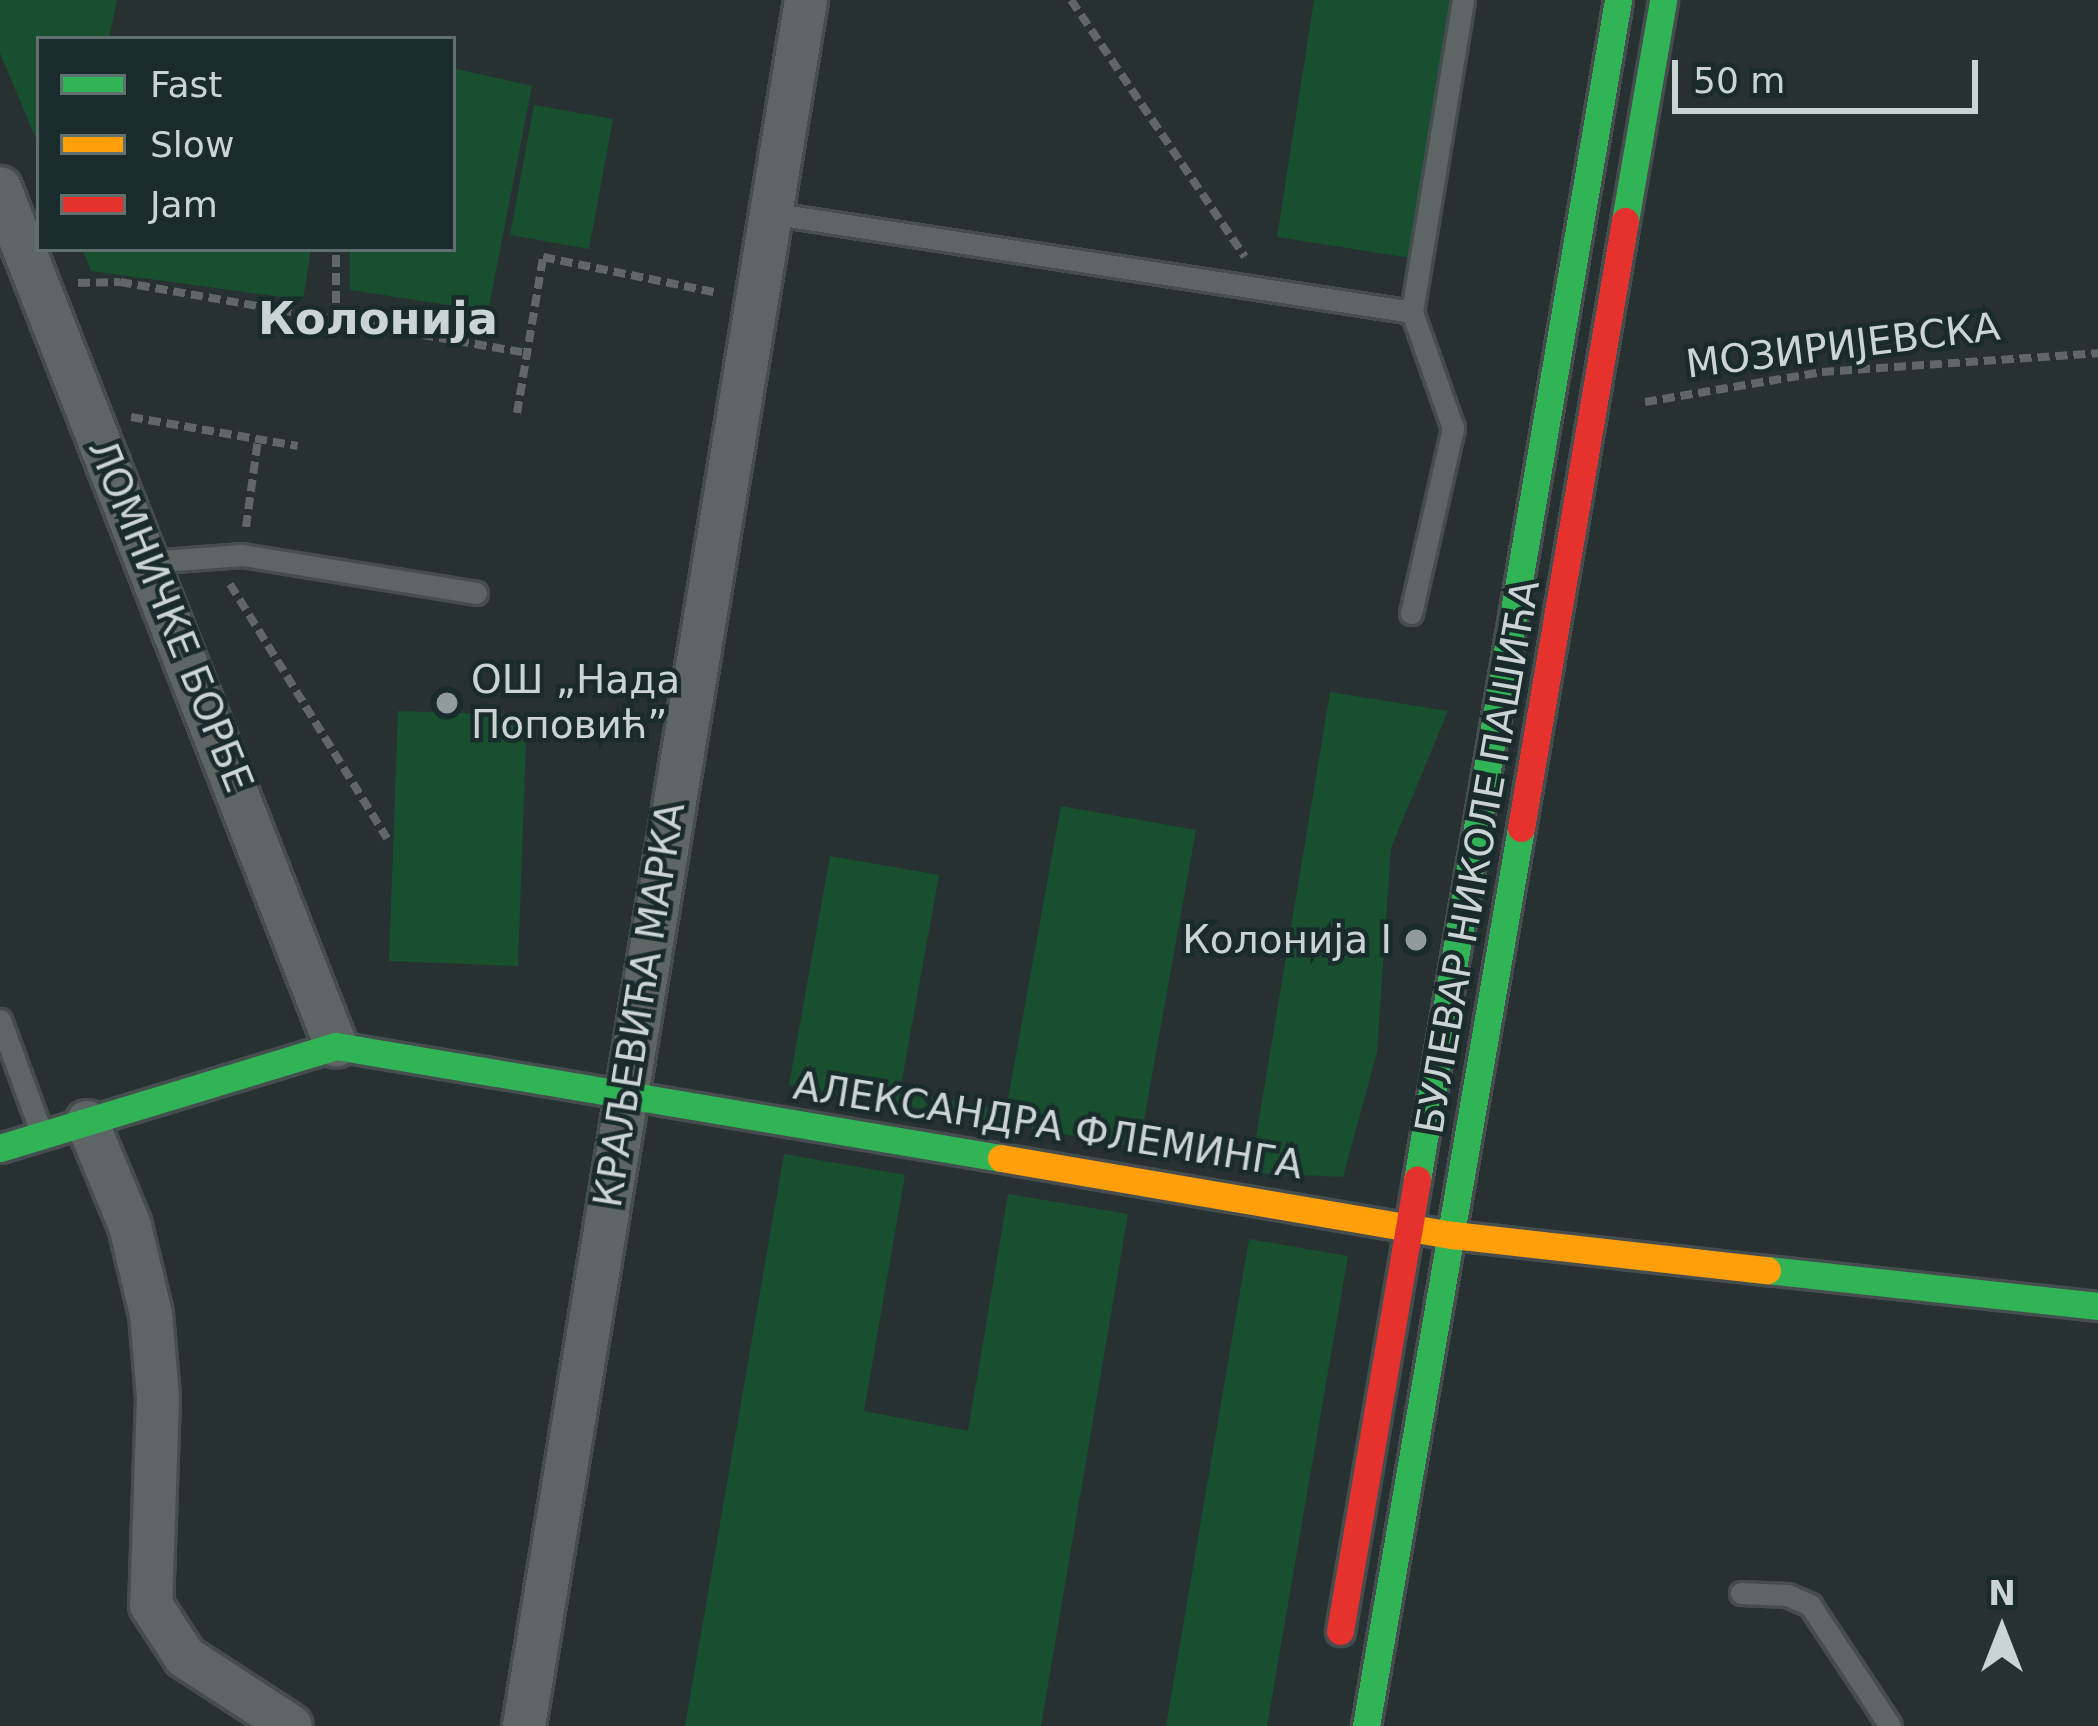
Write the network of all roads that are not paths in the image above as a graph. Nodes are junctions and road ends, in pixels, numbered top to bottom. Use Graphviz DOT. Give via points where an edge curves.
graph roads {
  1 [pos="806,0"];
  2 [pos="1462,0"];
  3 [pos="1618,0"];
  4 [pos="1663,0"];
  5 [pos="0,188"];
  6 [pos="769,213"];
  7 [pos="1412,312"];
  8 [pos="149,562"];
  9 [pos="476,593"];
  10 [pos="1411,613"];
  11 [pos="0,1021"];
  12 [pos="336,1046"];
  13 [pos="623,1094"];
  14 [pos="86,1122"];
  15 [pos="42,1134"];
  16 [pos="0,1148"];
  17 [pos="1405,1227"];
  18 [pos="1453,1235"];
  19 [pos="2098,1306"];
  20 [pos="1741,1592"];
  21 [pos="1334,1666"];
  22 [pos="291,1726"];
  23 [pos="524,1726"];
  24 [pos="1366,1726"];
  25 [pos="1890,1726"];
  1 -- 6 [label="street, КРАЉЕВИЋА МАРКА"];
  2 -- 7 [label="lane"];
  3 -- 17 [label="main road, БУЛЕВАР НИКОЛЕ ПАШИЋА"];
  4 -- 18 [label="main road, БУЛЕВАР НИКОЛЕ ПАШИЋА"];
  5 -- 8 [label="street, ЛОМНИЧКЕ БОРБЕ"];
  6 -- 7 [label="lane"];
  6 -- 13 [label="street, КРАЉЕВИЋА МАРКА"];
  7 -- 10 [label="lane" via="1453,428"];
  8 -- 9 [label="lane" via="242,554"];
  8 -- 12 [label="street, ЛОМНИЧКЕ БОРБЕ"];
  11 -- 15 [label="lane"];
  12 -- 13 [label="main road, АЛЕКСАНДРА ФЛЕМИНГА"];
  12 -- 14 [label="main road, АЛЕКСАНДРА ФЛЕМИНГА"];
  13 -- 17 [label="main road, АЛЕКСАНДРА ФЛЕМИНГА"];
  13 -- 23 [label="street, КРАЉЕВИЋА МАРКА"];
  14 -- 15 [label="main road, АЛЕКСАНДРА ФЛЕМИНГА"];
  14 -- 22 [label="street" via="130,1226 152,1315 152,1605 184,1657"];
  15 -- 16 [label="main road, АЛЕКСАНДРА ФЛЕМИНГА"];
  17 -- 18 [label="main road, АЛЕКСАНДРА ФЛЕМИНГА"];
  17 -- 21 [label="main road, БУЛЕВАР НИКОЛЕ ПАШИЋА"];
  18 -- 19 [label="main road, АЛЕКСАНДРА ФЛЕМИНГА"];
  18 -- 24 [label="main road, БУЛЕВАР НИКОЛЕ ПАШИЋА"];
  20 -- 25 [label="lane" via="1787,1594 1810,1606"];
}
